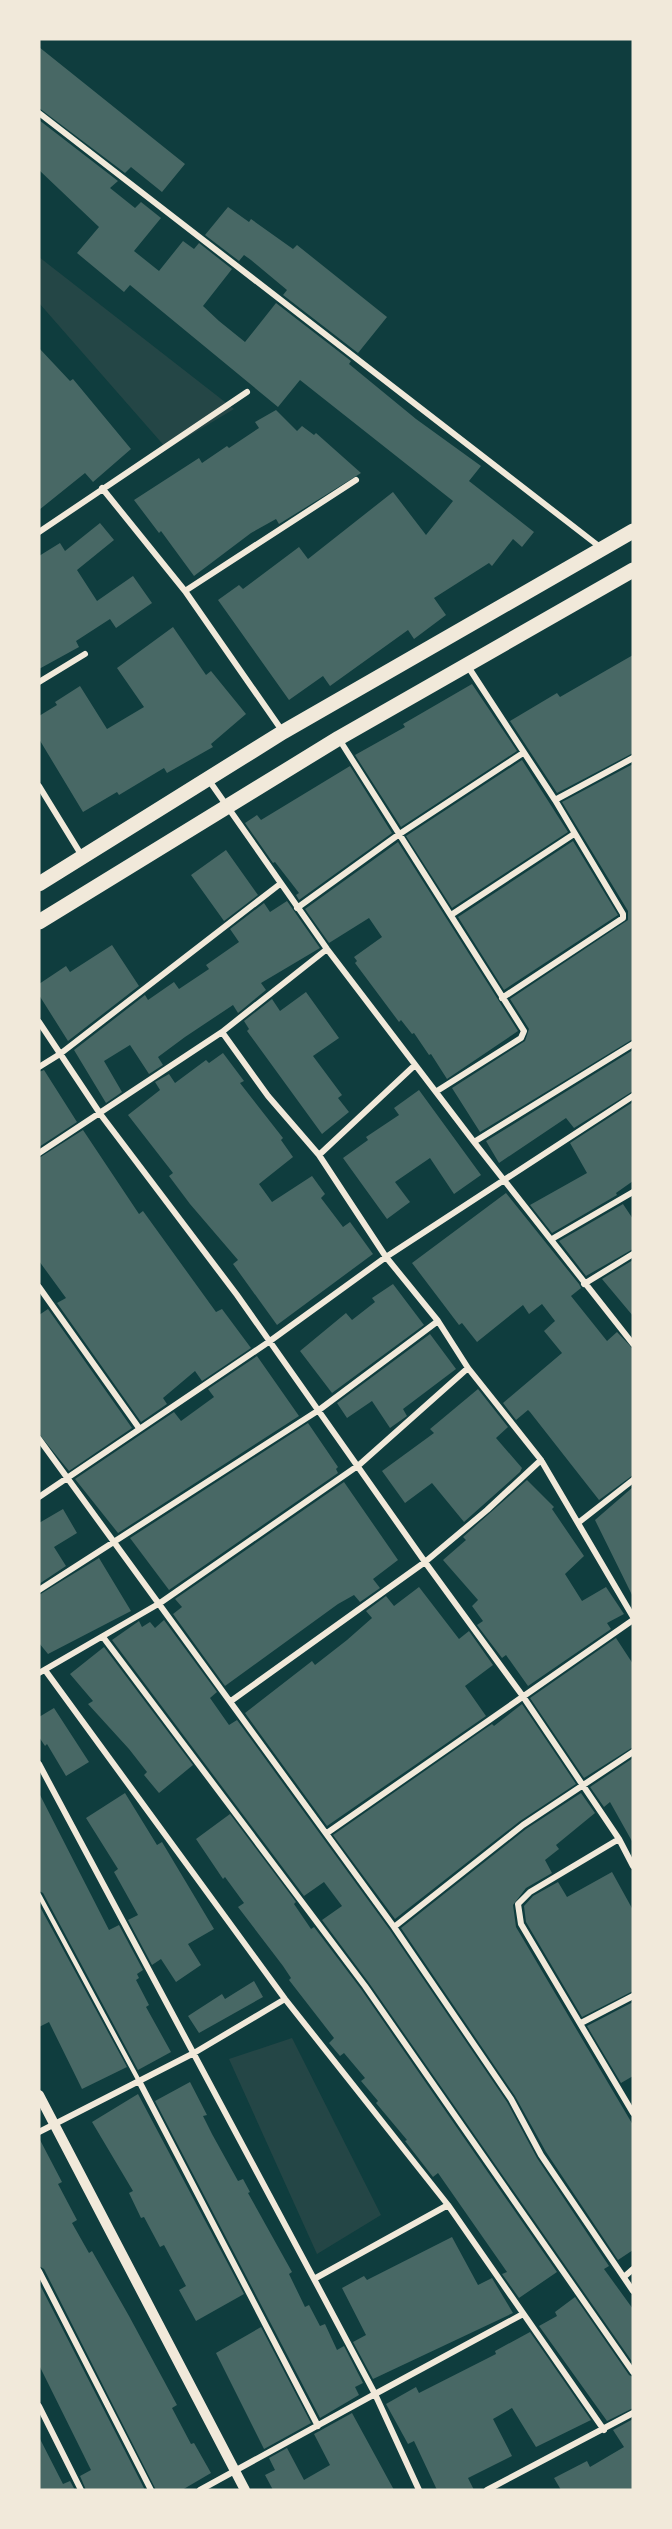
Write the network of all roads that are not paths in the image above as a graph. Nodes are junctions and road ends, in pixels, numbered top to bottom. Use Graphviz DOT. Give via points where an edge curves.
graph roads {
  1 [pos="39,113"];
  2 [pos="247,392"];
  3 [pos="356,480"];
  4 [pos="102,488"];
  5 [pos="633,531"];
  6 [pos="39,532"];
  7 [pos="601,548"];
  8 [pos="633,570"];
  9 [pos="185,591"];
  10 [pos="85,654"];
  11 [pos="467,664"];
  12 [pos="39,682"];
  13 [pos="283,732"];
  14 [pos="339,738"];
  15 [pos="523,753"];
  16 [pos="633,758"];
  17 [pos="208,778"];
  18 [pos="39,786"];
  19 [pos="555,801"];
  20 [pos="226,805"];
  21 [pos="574,834"];
  22 [pos="398,835"];
  23 [pos="82,856"];
  24 [pos="39,884"];
  25 [pos="280,884"];
  26 [pos="297,908"];
  27 [pos="451,915"];
  28 [pos="39,922"];
  29 [pos="327,949"];
  30 [pos="502,998"];
  31 [pos="39,1022"];
  32 [pos="222,1032"];
  33 [pos="633,1044"];
  34 [pos="60,1054"];
  35 [pos="415,1065"];
  36 [pos="39,1067"];
  37 [pos="437,1091"];
  38 [pos="633,1096"];
  39 [pos="101,1115"];
  40 [pos="474,1142"];
  41 [pos="39,1154"];
  42 [pos="319,1155"];
  43 [pos="504,1180"];
  44 [pos="633,1192"];
  45 [pos="552,1239"];
  46 [pos="633,1254"];
  47 [pos="386,1257"];
  48 [pos="584,1284"];
  49 [pos="39,1287"];
  50 [pos="438,1321"];
  51 [pos="270,1341"];
  52 [pos="633,1344"];
  53 [pos="468,1368"];
  54 [pos="319,1410"];
  55 [pos="139,1428"];
  56 [pos="39,1439"];
  57 [pos="541,1460"];
  58 [pos="359,1465"];
  59 [pos="67,1480"];
  60 [pos="633,1480"];
  61 [pos="39,1497"];
  62 [pos="578,1523"];
  63 [pos="114,1541"];
  64 [pos="425,1562"];
  65 [pos="39,1590"];
  66 [pos="160,1603"];
  67 [pos="633,1619"];
  68 [pos="103,1637"];
  69 [pos="42,1671"];
  70 [pos="522,1695"];
  71 [pos="231,1701"];
  72 [pos="633,1752"];
  73 [pos="39,1764"];
  74 [pos="583,1785"];
  75 [pos="327,1833"];
  76 [pos="619,1839"];
  77 [pos="633,1866"];
  78 [pos="39,1895"];
  79 [pos="394,1927"];
  80 [pos="633,1996"];
  81 [pos="285,2000"];
  82 [pos="581,2024"];
  83 [pos="194,2053"];
  84 [pos="139,2081"];
  85 [pos="39,2095"];
  86 [pos="633,2113"];
  87 [pos="54,2124"];
  88 [pos="39,2132"];
  89 [pos="448,2205"];
  90 [pos="633,2269"];
  91 [pos="39,2271"];
  92 [pos="624,2277"];
  93 [pos="314,2279"];
  94 [pos="633,2291"];
  95 [pos="523,2314"];
  96 [pos="633,2372"];
  97 [pos="375,2394"];
  98 [pos="39,2406"];
  99 [pos="633,2413"];
  100 [pos="318,2426"];
  101 [pos="604,2430"];
  102 [pos="234,2470"];
  103 [pos="81,2490"];
  104 [pos="152,2490"];
  105 [pos="200,2490"];
  106 [pos="245,2490"];
  107 [pos="419,2490"];
  108 [pos="487,2490"];
  1 -- 7 [label="street"];
  2 -- 4 [label="street"];
  3 -- 9 [label="street"];
  4 -- 6 [label="street"];
  4 -- 9 [label="street"];
  5 -- 7 [label="main road"];
  7 -- 13 [label="main road"];
  8 -- 11 [label="main road"];
  9 -- 13 [label="street"];
  10 -- 12 [label="street"];
  11 -- 14 [label="main road"];
  11 -- 15 [label="street"];
  13 -- 17 [label="main road"];
  14 -- 20 [label="main road"];
  14 -- 22 [label="street"];
  15 -- 19 [label="street"];
  15 -- 22 [label="street"];
  16 -- 19 [label="street"];
  17 -- 20 [label="street"];
  17 -- 23 [label="main road"];
  18 -- 23 [label="street"];
  19 -- 21 [label="street"];
  20 -- 25 [label="street"];
  20 -- 28 [label="main road"];
  21 -- 27 [label="street"];
  21 -- 30 [label="street" via="623,918"];
  22 -- 26 [label="street"];
  22 -- 27 [label="street"];
  23 -- 24 [label="main road"];
  25 -- 26 [label="street"];
  25 -- 34 [label="street"];
  26 -- 29 [label="street"];
  27 -- 30 [label="street"];
  29 -- 32 [label="street"];
  29 -- 35 [label="street"];
  30 -- 37 [label="street" via="524,1035"];
  31 -- 34 [label="street"];
  32 -- 39 [label="street"];
  32 -- 42 [label="street" via="268,1096"];
  33 -- 40 [label="street"];
  34 -- 36 [label="street"];
  34 -- 39 [label="street"];
  35 -- 37 [label="street"];
  35 -- 42 [label="street"];
  37 -- 40 [label="street"];
  38 -- 43 [label="street"];
  39 -- 41 [label="street"];
  39 -- 51 [label="street"];
  40 -- 43 [label="street"];
  42 -- 47 [label="street"];
  43 -- 45 [label="street"];
  43 -- 47 [label="street"];
  44 -- 45 [label="street"];
  45 -- 48 [label="street"];
  46 -- 48 [label="street"];
  47 -- 50 [label="street"];
  47 -- 51 [label="street"];
  48 -- 52 [label="street"];
  49 -- 55 [label="street"];
  50 -- 53 [label="street"];
  50 -- 54 [label="street"];
  51 -- 54 [label="street"];
  51 -- 55 [label="street"];
  53 -- 57 [label="street"];
  53 -- 58 [label="street"];
  54 -- 58 [label="street"];
  54 -- 63 [label="street"];
  55 -- 59 [label="street"];
  56 -- 59 [label="street"];
  57 -- 62 [label="street"];
  57 -- 64 [label="street"];
  58 -- 64 [label="street"];
  58 -- 66 [label="street"];
  59 -- 61 [label="street"];
  59 -- 63 [label="street"];
  60 -- 62 [label="street"];
  62 -- 67 [label="street"];
  63 -- 65 [label="street"];
  63 -- 66 [label="street"];
  64 -- 70 [label="street"];
  64 -- 71 [label="street"];
  66 -- 68 [label="street"];
  66 -- 71 [label="street"];
  67 -- 70 [label="street"];
  68 -- 69 [label="street"];
  68 -- 96 [label="street" via="365,1986"];
  69 -- 81 [label="street"];
  70 -- 74 [label="street"];
  70 -- 75 [label="street"];
  71 -- 75 [label="street"];
  72 -- 74 [label="street"];
  73 -- 83 [label="street"];
  74 -- 76 [label="street"];
  74 -- 79 [label="street" via="524,1825"];
  75 -- 79 [label="street"];
  76 -- 77 [label="street"];
  76 -- 82 [label="street" via="530,1892 518,1904 521,1924"];
  78 -- 84 [label="lane"];
  79 -- 92 [label="street" via="511,2099 541,2155"];
  80 -- 82 [label="street"];
  81 -- 83 [label="street"];
  81 -- 89 [label="street"];
  82 -- 86 [label="street"];
  83 -- 84 [label="street"];
  83 -- 93 [label="street"];
  84 -- 87 [label="street"];
  84 -- 100 [label="street"];
  85 -- 87 [label="street"];
  87 -- 88 [label="street"];
  87 -- 102 [label="street"];
  89 -- 93 [label="street"];
  89 -- 95 [label="street"];
  90 -- 92 [label="street"];
  91 -- 104 [label="street"];
  92 -- 94 [label="street"];
  93 -- 97 [label="street"];
  95 -- 97 [label="street"];
  95 -- 101 [label="street"];
  97 -- 100 [label="street"];
  97 -- 107 [label="street"];
  98 -- 103 [label="street"];
  99 -- 101 [label="street"];
  100 -- 102 [label="street"];
  101 -- 108 [label="street"];
  102 -- 105 [label="street"];
  102 -- 106 [label="street"];
}
